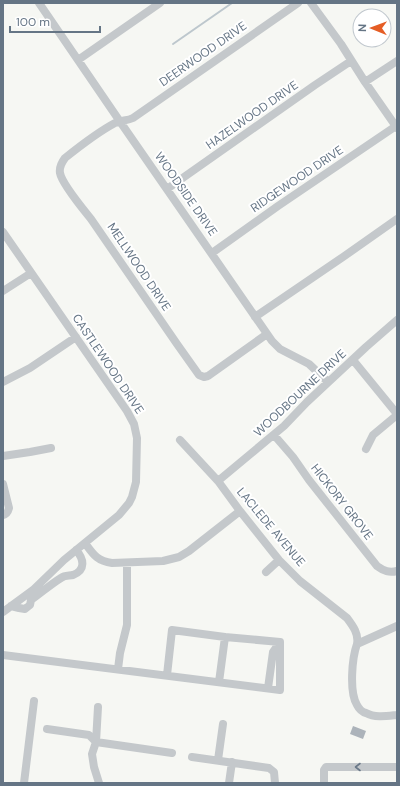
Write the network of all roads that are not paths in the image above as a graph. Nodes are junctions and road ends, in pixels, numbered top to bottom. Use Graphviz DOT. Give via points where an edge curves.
graph roads {
  1 [pos="39,3"];
  2 [pos="160,3"];
  3 [pos="298,3"];
  4 [pos="311,3"];
  5 [pos="78,60"];
  6 [pos="397,60"];
  7 [pos="351,61"];
  8 [pos="365,82"];
  9 [pos="120,122"];
  10 [pos="396,127"];
  11 [pos="167,189"];
  12 [pos="397,219"];
  13 [pos="3,232"];
  14 [pos="212,253"];
  15 [pos="31,273"];
  16 [pos="3,291"];
  17 [pos="255,317"];
  18 [pos="397,320"];
  19 [pos="267,334"];
  20 [pos="76,337"];
  21 [pos="353,360"];
  22 [pos="3,382"];
  23 [pos="328,382"];
  24 [pos="397,414"];
  25 [pos="274,435"];
  26 [pos="180,440"];
  27 [pos="51,448"];
  28 [pos="366,449"];
  29 [pos="3,456"];
  30 [pos="218,481"];
  31 [pos="3,484"];
  32 [pos="240,511"];
  33 [pos="3,515"];
  34 [pos="85,543"];
  35 [pos="76,550"];
  36 [pos="279,560"];
  37 [pos="127,563"];
  38 [pos="397,571"];
  39 [pos="266,572"];
  40 [pos="11,606"];
  41 [pos="3,612"];
  42 [pos="397,626"];
  43 [pos="225,637"];
  44 [pos="280,642"];
  45 [pos="357,644"];
  46 [pos="3,655"];
  47 [pos="118,669"];
  48 [pos="167,676"];
  49 [pos="219,682"];
  50 [pos="268,688"];
  51 [pos="34,701"];
  52 [pos="98,707"];
  53 [pos="397,716"];
  54 [pos="223,724"];
  55 [pos="48,729"];
  56 [pos="96,742"];
  57 [pos="172,753"];
  58 [pos="192,757"];
  59 [pos="218,760"];
  60 [pos="232,762"];
  61 [pos="397,767"];
  62 [pos="24,783"];
  63 [pos="99,783"];
  64 [pos="229,783"];
  65 [pos="275,783"];
  66 [pos="324,783"];
  1 -- 5 [label="street, WOODSIDE DRIVE"];
  2 -- 5 [label="street"];
  3 -- 9 [label="street, DEERWOOD DRIVE" via="133,118"];
  4 -- 7 [label="street"];
  5 -- 9 [label="street, WOODSIDE DRIVE"];
  6 -- 8 [label="street"];
  7 -- 8 [label="street"];
  7 -- 11 [label="street, HAZELWOOD DRIVE"];
  8 -- 10 [label="street"];
  9 -- 11 [label="street, WOODSIDE DRIVE"];
  9 -- 19 [label="street, MELLWOOD DRIVE" via="96,134 62,162 61,175 79,204 199,376 208,376"];
  10 -- 14 [label="street, RIDGEWOOD DRIVE"];
  11 -- 14 [label="street, WOODSIDE DRIVE"];
  12 -- 17 [label="street"];
  13 -- 15 [label="street, CASTLEWOOD DRIVE"];
  14 -- 17 [label="street, WOODSIDE DRIVE"];
  15 -- 16 [label="street"];
  15 -- 20 [label="street, CASTLEWOOD DRIVE"];
  17 -- 19 [label="street, WOODSIDE DRIVE"];
  18 -- 21 [label="street, WOODBOURNE DRIVE"];
  19 -- 23 [label="street, WOODSIDE DRIVE" via="277,347 309,364"];
  20 -- 22 [label="street" via="30,368"];
  20 -- 34 [label="street, CASTLEWOOD DRIVE" via="127,411 134,424 137,438 136,482 132,497 119,515"];
  21 -- 23 [label="street, WOODBOURNE DRIVE"];
  21 -- 24 [label="street"];
  23 -- 25 [label="street, WOODBOURNE DRIVE"];
  24 -- 28 [label="street" via="373,435"];
  25 -- 30 [label="street, WOODBOURNE DRIVE"];
  25 -- 38 [label="street, HICKORY GROVE" via="377,566 388,572"];
  26 -- 30 [label="street, LACLEDE AVENUE"];
  27 -- 29 [label="street"];
  30 -- 32 [label="street, LACLEDE AVENUE"];
  31 -- 33 [label="street" via="9,508"];
  32 -- 36 [label="street, LACLEDE AVENUE"];
  32 -- 37 [label="street" via="179,557 163,561"];
  34 -- 35 [label="street, CASTLEWOOD DRIVE"];
  34 -- 37 [label="street" via="94,555 104,562"];
  35 -- 40 [label="street, CASTLEWOOD DRIVE" via="33,590"];
  35 -- 40 [label="street" via="83,562 77,573 63,576 31,600 25,609"];
  36 -- 39 [label="street"];
  36 -- 45 [label="street, LACLEDE AVENUE" via="300,581 347,618 357,634"];
  37 -- 47 [label="street" via="127,625"];
  40 -- 41 [label="street, CASTLEWOOD DRIVE"];
  42 -- 45 [label="street"];
  43 -- 44 [label="street"];
  43 -- 48 [label="street" via="172,630"];
  43 -- 49 [label="street"];
  44 -- 50 [label="street" via="273,652"];
  44 -- 50 [label="street" via="280,690"];
  45 -- 53 [label="street" via="352,661 352,673 353,696 357,706 369,715"];
  46 -- 47 [label="street"];
  47 -- 48 [label="street"];
  48 -- 49 [label="street"];
  49 -- 50 [label="street"];
  51 -- 62 [label="street"];
  52 -- 56 [label="street"];
  54 -- 59 [label="street"];
  55 -- 56 [label="street" via="89,735"];
  56 -- 57 [label="street"];
  56 -- 63 [label="street" via="92,754"];
  58 -- 59 [label="street"];
  59 -- 60 [label="street"];
  60 -- 64 [label="street"];
  60 -- 65 [label="street" via="269,768 274,772"];
  61 -- 66 [label="street, one-way" via="326,767"];
}
